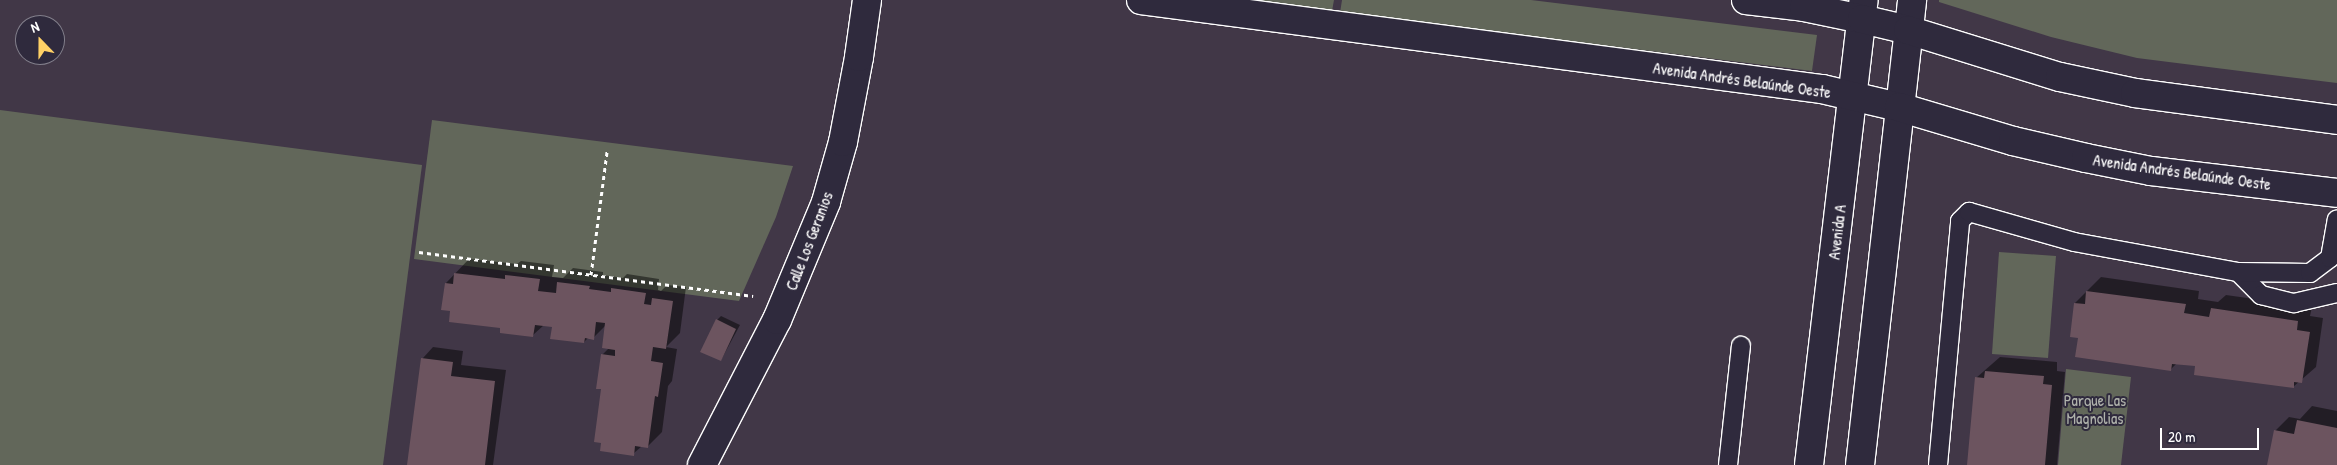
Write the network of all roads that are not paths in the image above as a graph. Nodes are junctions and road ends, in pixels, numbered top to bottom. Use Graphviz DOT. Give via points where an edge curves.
graph roads {
  1 [pos="867,0"];
  2 [pos="1140,0"];
  3 [pos="1746,0"];
  4 [pos="1912,0"];
  5 [pos="1863,9"];
  6 [pos="1908,30"];
  7 [pos="1853,97"];
  8 [pos="1899,107"];
  9 [pos="2337,120"];
  10 [pos="2337,193"];
  11 [pos="2337,220"];
  12 [pos="2238,272"];
  13 [pos="2337,293"];
  14 [pos="1741,346"];
  15 [pos="702,465"];
  16 [pos="1728,465"];
  17 [pos="1809,465"];
  18 [pos="1860,465"];
  19 [pos="1938,465"];
  1 -- 15 [label="street, Calle Los Geranios" via="843,142 826,202 786,300"];
  2 -- 7 [label="street, Avenida Andrés Belaúnde Oeste" via="1791,85"];
  3 -- 5 [label="street" via="1804,8"];
  4 -- 6 [label="street"];
  5 -- 6 [label="street"];
  5 -- 7 [label="street, Avenida A"];
  6 -- 8 [label="street"];
  6 -- 9 [label="street" via="2060,77 2135,93"];
  7 -- 8 [label="street, Avenida Andrés Belaúnde Oeste"];
  7 -- 17 [label="street, Avenida A"];
  8 -- 10 [label="street, Avenida Andrés Belaúnde Oeste" via="2013,141 2086,158 2151,170"];
  8 -- 18 [label="street"];
  11 -- 12 [label="lane" via="2330,258 2310,272"];
  12 -- 13 [label="lane" via="2261,295 2294,303"];
  12 -- 19 [label="lane" via="2074,242 1968,212 1960,221"];
  14 -- 16 [label="lane"];
}
